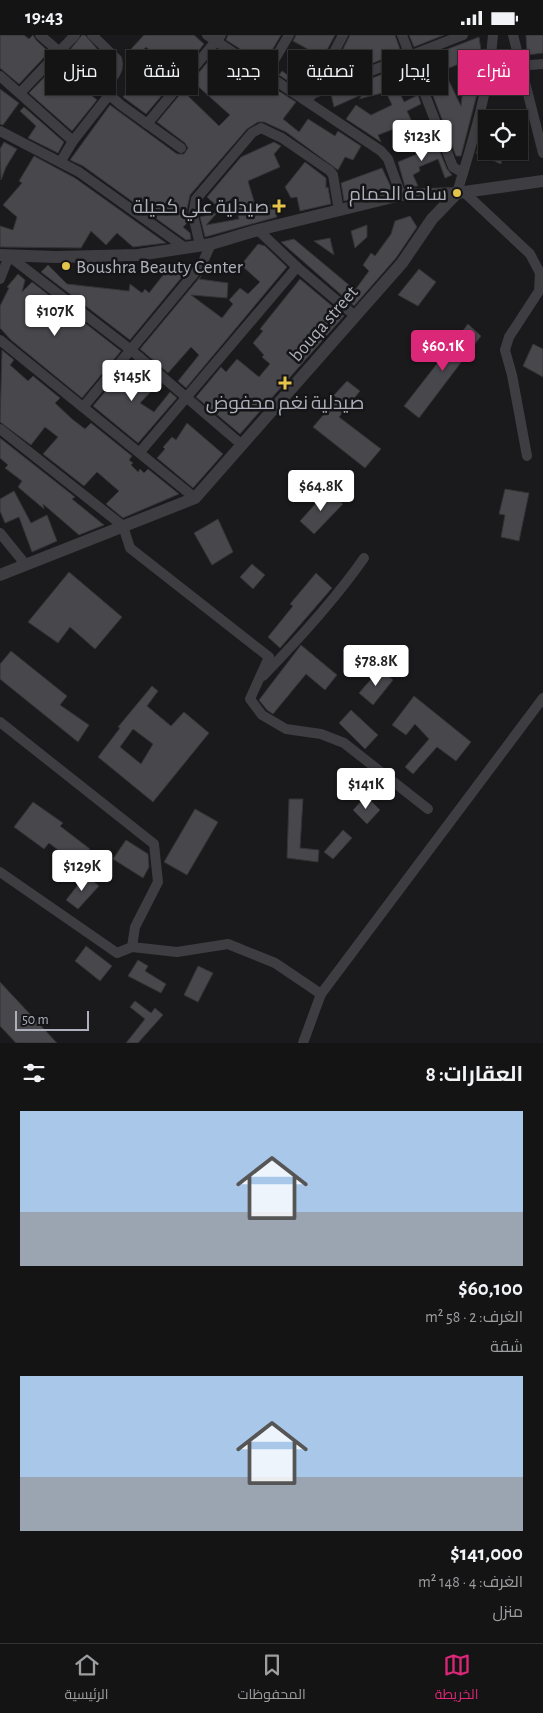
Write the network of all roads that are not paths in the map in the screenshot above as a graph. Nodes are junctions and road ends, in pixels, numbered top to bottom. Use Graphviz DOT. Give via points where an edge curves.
graph roads {
  1 [pos="40,35"];
  2 [pos="75,35"];
  3 [pos="92,35"];
  4 [pos="207,35"];
  5 [pos="288,35"];
  6 [pos="343,35"];
  7 [pos="402,35"];
  8 [pos="463,35"];
  9 [pos="493,35"];
  10 [pos="513,35"];
  11 [pos="219,38"];
  12 [pos="57,50"];
  13 [pos="59,50"];
  14 [pos="108,50"];
  15 [pos="235,50"];
  16 [pos="409,50"];
  17 [pos="422,50"];
  18 [pos="492,50"];
  19 [pos="516,50"];
  20 [pos="278,53"];
  21 [pos="116,58"];
  22 [pos="543,64"];
  23 [pos="45,65"];
  24 [pos="529,65"];
  25 [pos="382,67"];
  26 [pos="116,74"];
  27 [pos="0,76"];
  28 [pos="278,81"];
  29 [pos="20,93"];
  30 [pos="104,95"];
  31 [pos="110,95"];
  32 [pos="426,95"];
  33 [pos="485,95"];
  34 [pos="528,95"];
  35 [pos="310,98"];
  36 [pos="147,123"];
  37 [pos="0,131"];
  38 [pos="73,141"];
  39 [pos="181,148"];
  40 [pos="543,153"];
  41 [pos="61,161"];
  42 [pos="463,173"];
  43 [pos="543,181"];
  44 [pos="461,192"];
  45 [pos="401,195"];
  46 [pos="339,211"];
  47 [pos="258,230"];
  48 [pos="206,244"];
  49 [pos="184,247"];
  50 [pos="4,256"];
  51 [pos="297,267"];
  52 [pos="0,279"];
  53 [pos="354,315"];
  54 [pos="0,340"];
  55 [pos="131,349"];
  56 [pos="187,396"];
  57 [pos="84,406"];
  58 [pos="0,429"];
  59 [pos="242,445"];
  60 [pos="140,452"];
  61 [pos="527,456"];
  62 [pos="195,498"];
  63 [pos="123,526"];
  64 [pos="0,533"];
  65 [pos="364,558"];
  66 [pos="26,565"];
  67 [pos="0,575"];
  68 [pos="259,680"];
  69 [pos="543,698"];
  70 [pos="0,722"];
  71 [pos="428,809"];
  72 [pos="0,872"];
  73 [pos="132,947"];
  74 [pos="321,994"];
  75 [pos="303,1043"];
  1 -- 12 [label="street"];
  2 -- 13 [label="street"];
  3 -- 14 [label="street"];
  4 -- 11 [label="street"];
  5 -- 20 [label="street"];
  6 -- 35 [label="street"];
  7 -- 16 [label="street"];
  8 -- 17 [label="street"];
  9 -- 18 [label="street"];
  10 -- 19 [label="street"];
  11 -- 15 [label="street"];
  11 -- 36 [label="street"];
  21 -- 26 [label="street" via="119,64"];
  22 -- 24 [label="street"];
  23 -- 29 [label="street"];
  25 -- 35 [label="street"];
  27 -- 29 [label="street"];
  28 -- 35 [label="street"];
  29 -- 38 [label="street"];
  30 -- 38 [label="street"];
  31 -- 36 [label="street"];
  32 -- 42 [label="street" via="453,167"];
  33 -- 42 [label="street"];
  34 -- 40 [label="street"];
  35 -- 45 [label="street" via="381,151 388,159"];
  36 -- 39 [label="street"];
  37 -- 41 [label="street"];
  38 -- 41 [label="street"];
  41 -- 49 [label="street"];
  42 -- 44 [label="street"];
  43 -- 44 [label="street"];
  44 -- 45 [label="street"];
  44 -- 53 [label="street, bouqa street" via="432,219 402,263"];
  44 -- 61 [label="street" via="530,254 540,273 539,291 509,337 505,350"];
  45 -- 46 [label="street"];
  46 -- 47 [label="street"];
  46 -- 48 [label="street" via="330,171 282,138 260,128 252,133 196,199 193,215"];
  47 -- 48 [label="street"];
  47 -- 51 [label="street"];
  48 -- 49 [label="street"];
  48 -- 55 [label="street" via="202,264"];
  49 -- 50 [label="street" via="138,255"];
  50 -- 52 [label="street"];
  50 -- 55 [label="street"];
  51 -- 53 [label="street"];
  51 -- 56 [label="street"];
  53 -- 59 [label="street, bouqa street"];
  54 -- 57 [label="street"];
  55 -- 56 [label="street"];
  55 -- 57 [label="street"];
  56 -- 59 [label="street"];
  56 -- 60 [label="street"];
  57 -- 60 [label="street"];
  58 -- 63 [label="street"];
  59 -- 62 [label="street, bouqa street"];
  60 -- 62 [label="street"];
  62 -- 63 [label="street, bouqa street"];
  63 -- 66 [label="street, bouqa street"];
  63 -- 68 [label="street" via="130,548 269,657"];
  64 -- 66 [label="street"];
  65 -- 68 [label="street" via="309,630"];
  66 -- 67 [label="street, bouqa street"];
  68 -- 71 [label="street" via="250,699 262,715 286,729 321,734 344,743"];
  69 -- 74 [label="street"];
  70 -- 73 [label="street" via="154,844 158,882 135,927"];
  72 -- 73 [label="street" via="118,953"];
  73 -- 74 [label="street" via="177,952 228,944 274,963"];
  74 -- 75 [label="street"];
}
